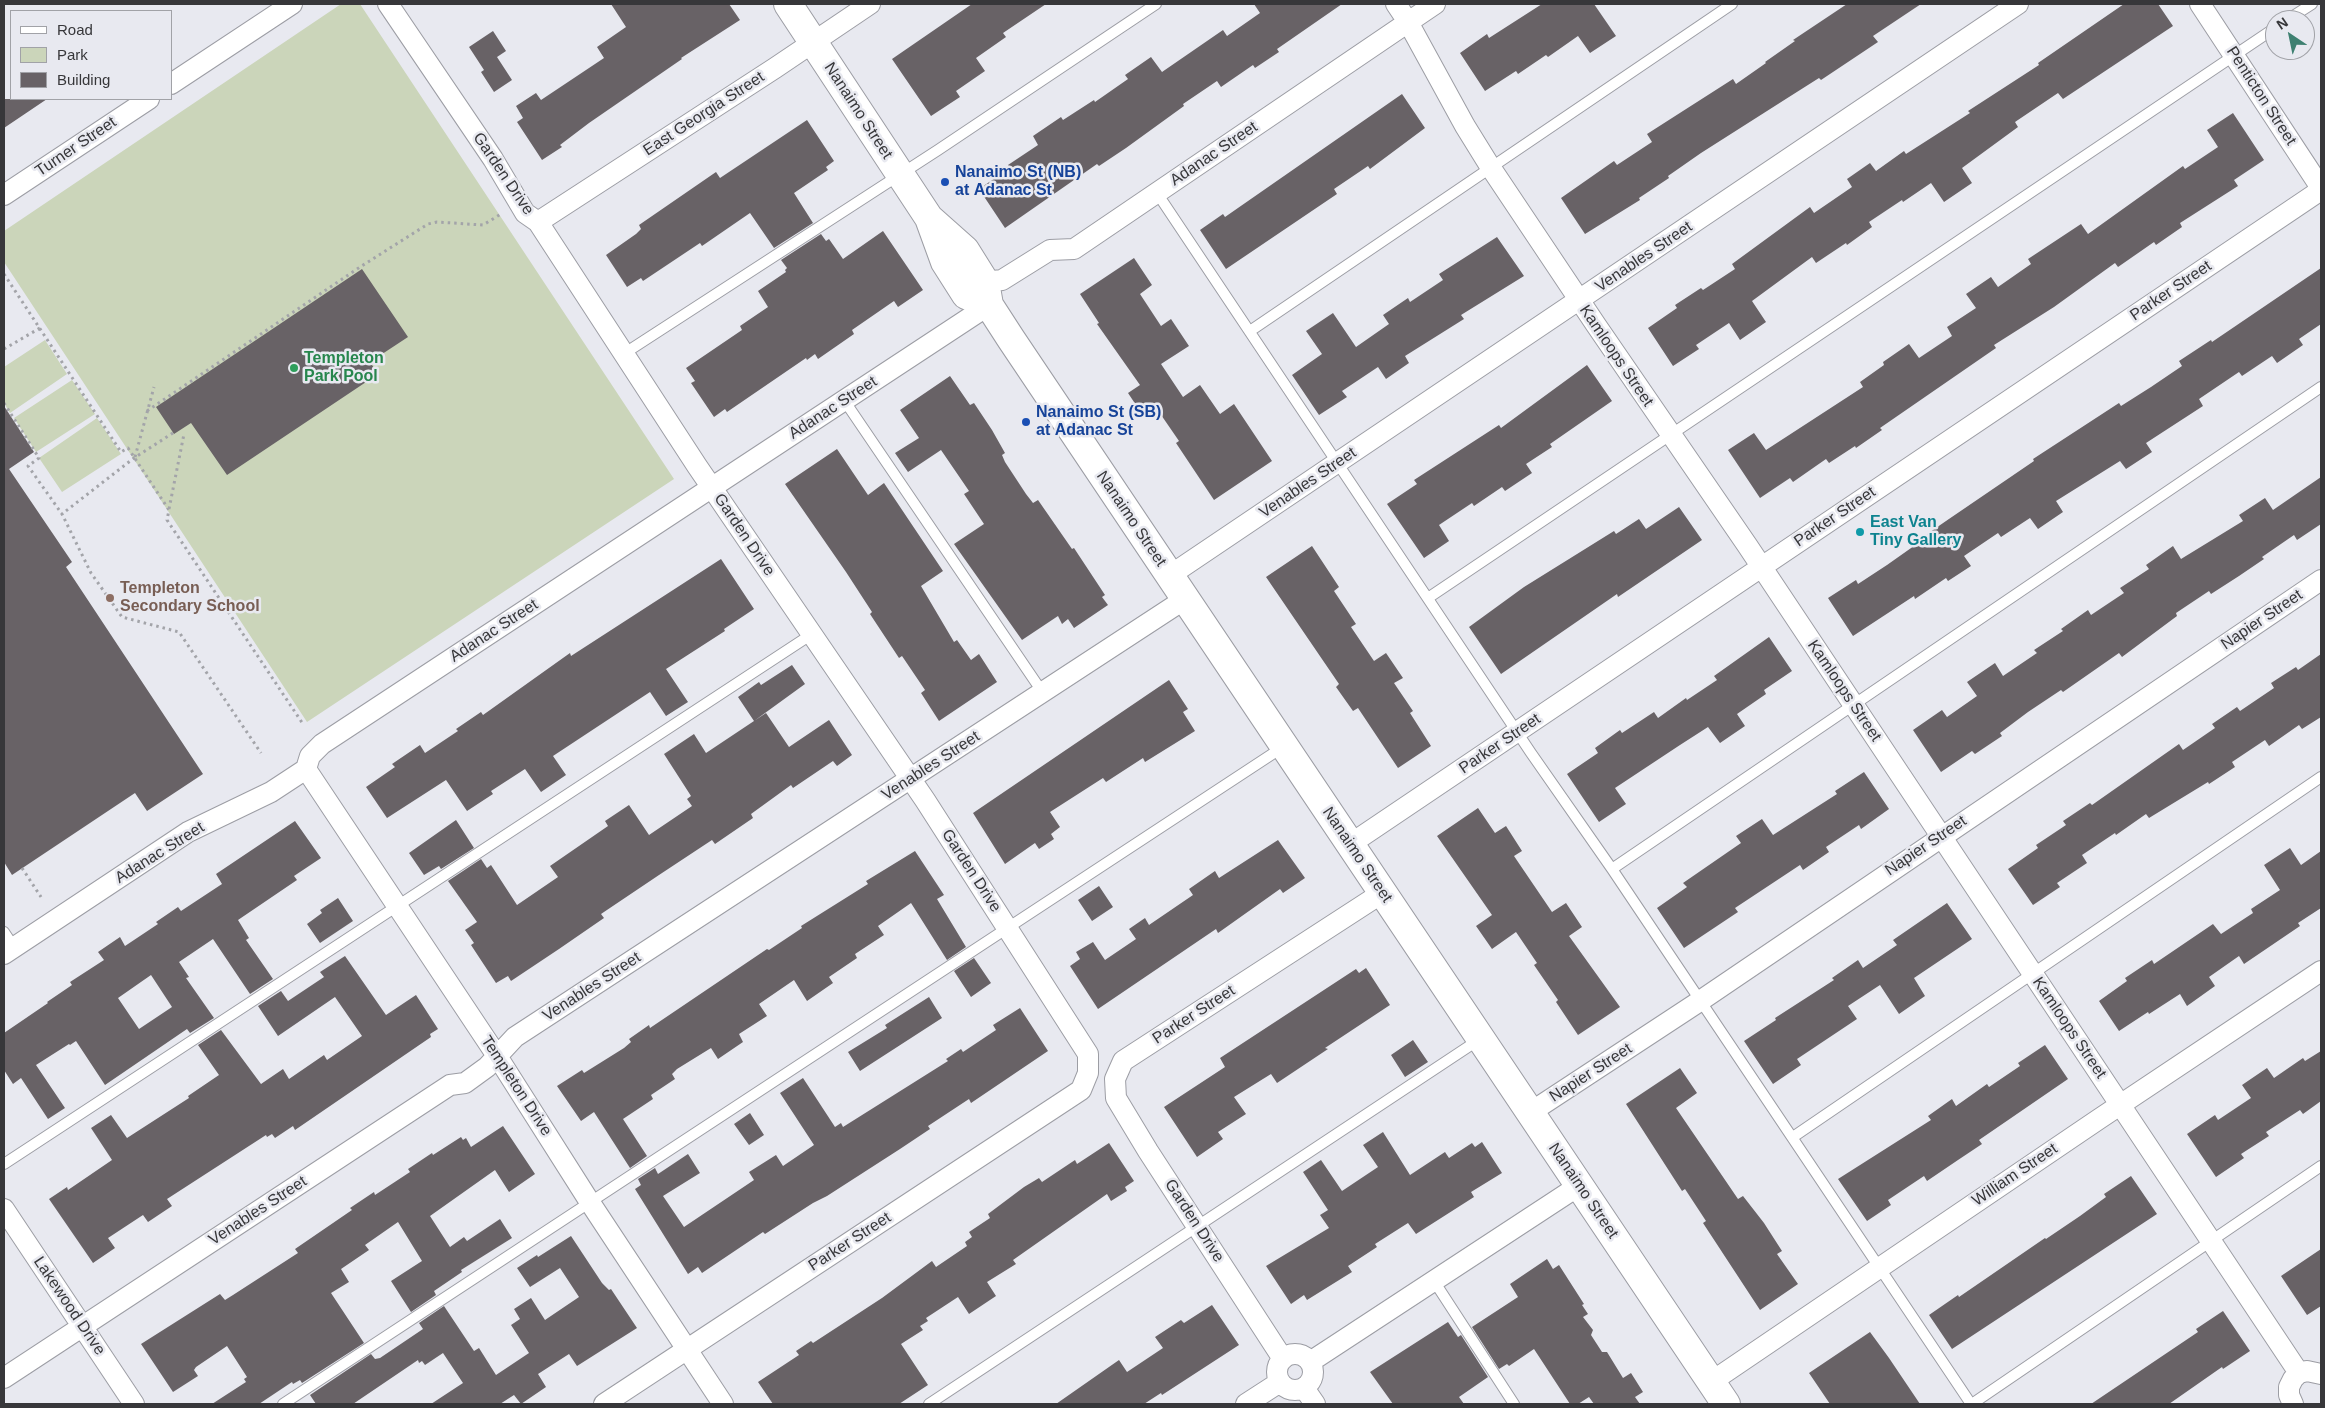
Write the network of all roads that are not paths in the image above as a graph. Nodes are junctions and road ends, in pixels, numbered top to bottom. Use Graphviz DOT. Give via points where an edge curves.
graph roads {
  1 [pos="292,4"];
  2 [pos="388,4"];
  3 [pos="788,4"];
  4 [pos="870,4"];
  5 [pos="1156,4"];
  6 [pos="1396,4"];
  7 [pos="1435,4"];
  8 [pos="1732,4"];
  9 [pos="2018,4"];
  10 [pos="2200,4"];
  11 [pos="1408,22"];
  12 [pos="2265,34"];
  13 [pos="813,42"];
  14 [pos="2234,54"];
  15 [pos="172,83"];
  16 [pos="147,100"];
  17 [pos="1491,168"];
  18 [pos="900,174"];
  19 [pos="2321,189"];
  20 [pos="1157,193"];
  21 [pos="4,195"];
  22 [pos="538,222"];
  23 [pos="987,294"];
  24 [pos="1579,301"];
  25 [pos="1250,331"];
  26 [pos="624,353"];
  27 [pos="2321,387"];
  28 [pos="844,400"];
  29 [pos="1670,435"];
  30 [pos="1338,463"];
  31 [pos="712,488"];
  32 [pos="1761,566"];
  33 [pos="1169,576"];
  34 [pos="2321,580"];
  35 [pos="1428,598"];
  36 [pos="1185,600"];
  37 [pos="812,634"];
  38 [pos="1043,693"];
  39 [pos="1853,704"];
  40 [pos="1518,733"];
  41 [pos="1284,746"];
  42 [pos="306,769"];
  43 [pos="2321,777"];
  44 [pos="911,779"];
  45 [pos="1940,836"];
  46 [pos="1350,845"];
  47 [pos="1612,869"];
  48 [pos="1382,893"];
  49 [pos="397,904"];
  50 [pos="1009,928"];
  51 [pos="7,944"];
  52 [pos="2321,971"];
  53 [pos="2031,973"];
  54 [pos="1700,1001"];
  55 [pos="1480,1038"];
  56 [pos="497,1056"];
  57 [pos="1088,1073"];
  58 [pos="1115,1079"];
  59 [pos="2120,1105"];
  60 [pos="1531,1112"];
  61 [pos="1793,1137"];
  62 [pos="4,1164"];
  63 [pos="2321,1166"];
  64 [pos="1580,1185"];
  65 [pos="591,1204"];
  66 [pos="4,1209"];
  67 [pos="1197,1225"];
  68 [pos="2211,1240"];
  69 [pos="1879,1266"];
  70 [pos="1434,1281"];
  71 [pos="82,1326"];
  72 [pos="687,1350"];
  73 [pos="1283,1358"];
  74 [pos="1310,1362"];
  75 [pos="2299,1373"];
  76 [pos="2321,1374"];
  77 [pos="4,1378"];
  78 [pos="1280,1382"];
  79 [pos="1711,1382"];
  80 [pos="1309,1396"];
  81 [pos="134,1404"];
  82 [pos="283,1404"];
  83 [pos="604,1404"];
  84 [pos="723,1404"];
  85 [pos="928,1404"];
  86 [pos="1246,1404"];
  87 [pos="1514,1404"];
  88 [pos="1726,1404"];
  89 [pos="1972,1404"];
  90 [pos="2292,1404"];
  1 -- 15 [label="street"];
  2 -- 22 [label="street, Garden Drive" via="493,159 525,213"];
  3 -- 13 [label="main road, Nanaimo Street"];
  4 -- 13 [label="street, East Georgia Street"];
  5 -- 18 [label="lane"];
  6 -- 11 [label="street, Kamloops Street"];
  7 -- 11 [label="street, Adanac Street"];
  8 -- 17 [label="lane"];
  9 -- 24 [label="street, Venables Street"];
  10 -- 14 [label="street, Penticton Street"];
  11 -- 17 [label="street, Kamloops Street"];
  11 -- 20 [label="street, Adanac Street"];
  12 -- 14 [label="lane"];
  13 -- 18 [label="main road, Nanaimo Street"];
  13 -- 22 [label="street, East Georgia Street"];
  14 -- 19 [label="street, Penticton Street"];
  14 -- 29 [label="lane"];
  16 -- 21 [label="street, Turner Street"];
  17 -- 24 [label="street, Kamloops Street"];
  17 -- 25 [label="lane"];
  18 -- 23 [label="main road, Nanaimo Street" via="929,218 945,262 966,295"];
  18 -- 26 [label="lane"];
  19 -- 32 [label="street, Parker Street"];
  20 -- 23 [label="street, Adanac Street" via="1074,249 1050,250 1002,280"];
  20 -- 25 [label="lane"];
  22 -- 26 [label="street, Garden Drive"];
  23 -- 28 [label="street, Adanac Street"];
  23 -- 33 [label="main road, Nanaimo Street"];
  24 -- 29 [label="street, Kamloops Street"];
  24 -- 30 [label="street, Venables Street"];
  25 -- 30 [label="lane"];
  26 -- 31 [label="street, Garden Drive"];
  27 -- 39 [label="lane"];
  28 -- 31 [label="street, Adanac Street"];
  28 -- 38 [label="lane"];
  29 -- 32 [label="street, Kamloops Street"];
  29 -- 35 [label="lane"];
  30 -- 33 [label="street, Venables Street"];
  30 -- 35 [label="lane"];
  31 -- 37 [label="street, Garden Drive"];
  31 -- 42 [label="street, Adanac Street" via="322,744 310,756"];
  32 -- 39 [label="street, Kamloops Street"];
  32 -- 40 [label="street, Parker Street"];
  33 -- 36 [label="main road, Nanaimo Street"];
  34 -- 45 [label="street, Napier Street"];
  35 -- 40 [label="lane"];
  36 -- 38 [label="street, Venables Street"];
  36 -- 41 [label="main road, Nanaimo Street"];
  37 -- 44 [label="street, Garden Drive"];
  37 -- 49 [label="lane"];
  38 -- 44 [label="street, Venables Street"];
  39 -- 45 [label="street, Kamloops Street"];
  39 -- 47 [label="lane"];
  40 -- 46 [label="street, Parker Street"];
  40 -- 47 [label="lane"];
  41 -- 46 [label="main road, Nanaimo Street"];
  41 -- 50 [label="lane"];
  42 -- 49 [label="street, Templeton Drive"];
  42 -- 51 [label="street, Adanac Street" via="270,792 188,832"];
  43 -- 53 [label="lane"];
  44 -- 50 [label="street, Garden Drive"];
  44 -- 56 [label="street, Venables Street" via="515,1037"];
  45 -- 53 [label="street, Kamloops Street"];
  45 -- 54 [label="street, Napier Street"];
  46 -- 48 [label="main road, Nanaimo Street"];
  47 -- 54 [label="lane"];
  48 -- 55 [label="main road, Nanaimo Street"];
  48 -- 58 [label="street, Parker Street" via="1123,1062"];
  49 -- 56 [label="street, Templeton Drive"];
  49 -- 62 [label="lane"];
  50 -- 57 [label="street, Garden Drive" via="1088,1054"];
  50 -- 65 [label="lane"];
  52 -- 59 [label="street, William Street"];
  53 -- 59 [label="street, Kamloops Street"];
  53 -- 61 [label="lane"];
  54 -- 60 [label="street, Napier Street"];
  54 -- 61 [label="lane"];
  55 -- 60 [label="main road, Nanaimo Street"];
  55 -- 67 [label="lane"];
  56 -- 65 [label="street, Templeton Drive"];
  56 -- 71 [label="street, Venables Street" via="464,1082 450,1084"];
  57 -- 72 [label="street, Parker Street" via="1080,1090"];
  58 -- 67 [label="street, Garden Drive" via="1116,1098"];
  59 -- 68 [label="street, Kamloops Street"];
  59 -- 69 [label="street, William Street"];
  60 -- 64 [label="main road, Nanaimo Street"];
  61 -- 69 [label="lane"];
  63 -- 68 [label="lane"];
  64 -- 70 [label="street"];
  64 -- 79 [label="main road, Nanaimo Street"];
  65 -- 72 [label="street, Templeton Drive"];
  65 -- 82 [label="lane"];
  66 -- 71 [label="street, Lakewood Drive"];
  67 -- 73 [label="street, Garden Drive"];
  67 -- 85 [label="lane"];
  68 -- 75 [label="street, Kamloops Street"];
  68 -- 89 [label="lane"];
  69 -- 79 [label="street, William Street"];
  69 -- 89 [label="lane"];
  70 -- 74 [label="street"];
  70 -- 87 [label="lane"];
  71 -- 77 [label="street, Venables Street"];
  71 -- 81 [label="street, Lakewood Drive"];
  72 -- 83 [label="street, Parker Street"];
  72 -- 84 [label="street, Templeton Drive"];
  73 -- 74 [label="street" via="1297,1354"];
  73 -- 78 [label="street" via="1277,1370"];
  74 -- 80 [label="street" via="1313,1376"];
  75 -- 76 [label="street" via="2314,1371"];
  75 -- 90 [label="street" via="2289,1387"];
  78 -- 80 [label="street"];
  78 -- 86 [label="street"];
  79 -- 88 [label="main road, Nanaimo Street"];
}
